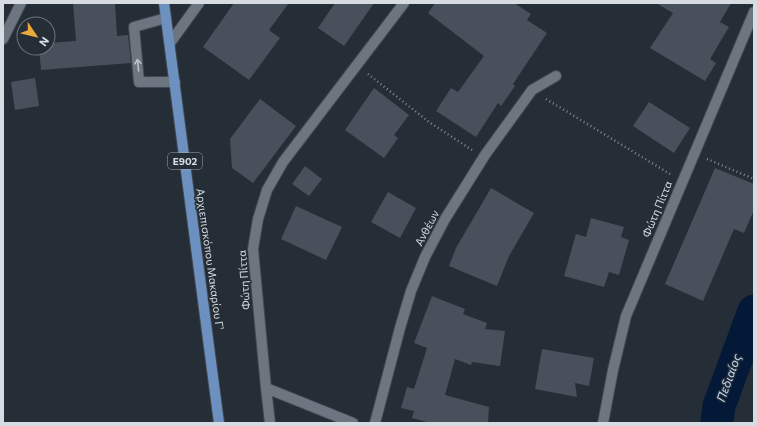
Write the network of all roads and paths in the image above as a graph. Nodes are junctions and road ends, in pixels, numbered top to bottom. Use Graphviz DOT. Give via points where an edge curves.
graph roads {
  1 [pos="22,3"];
  2 [pos="164,3"];
  3 [pos="199,3"];
  4 [pos="404,3"];
  5 [pos="754,12"];
  6 [pos="166,18"];
  7 [pos="3,39"];
  8 [pos="170,43"];
  9 [pos="357,65"];
  10 [pos="556,76"];
  11 [pos="175,82"];
  12 [pos="532,90"];
  13 [pos="695,153"];
  14 [pos="484,158"];
  15 [pos="754,179"];
  16 [pos="682,182"];
  17 [pos="266,388"];
  18 [pos="219,423"];
  19 [pos="270,423"];
  20 [pos="353,423"];
  21 [pos="375,423"];
  22 [pos="603,423"];
  1 -- 7 [label="street"];
  2 -- 6 [label="main road, Αρχιεπισκόπου Μακαρίου Γ' / E902"];
  3 -- 8 [label="street"];
  4 -- 9 [label="street, Φώτη Πίττα"];
  5 -- 13 [label="street, Φώτη Πίττα"];
  6 -- 8 [label="main road, Αρχιεπισκόπου Μακαρίου Γ' / E902"];
  11 -- 6 [label="street, one-way" via="139,82 134,26"];
  8 -- 11 [label="main road, Αρχιεπισκόπου Μακαρίου Γ' / E902"];
  9 -- 14 [label="path" via="428,122"];
  9 -- 17 [label="street, Φώτη Πίττα" via="283,162 267,190 258,219 253,249"];
  10 -- 12 [label="street, Ανθέων"];
  11 -- 18 [label="main road, Αρχιεπισκόπου Μακαρίου Γ' / E902"];
  12 -- 14 [label="street, Ανθέων"];
  12 -- 16 [label="path"];
  13 -- 15 [label="path"];
  13 -- 16 [label="street, Φώτη Πίττα"];
  14 -- 21 [label="street, Ανθέων" via="445,219 411,291"];
  16 -- 22 [label="street, Φώτη Πίττα" via="626,316"];
  17 -- 19 [label="street, Φώτη Πίττα"];
  17 -- 20 [label="street"];
}
